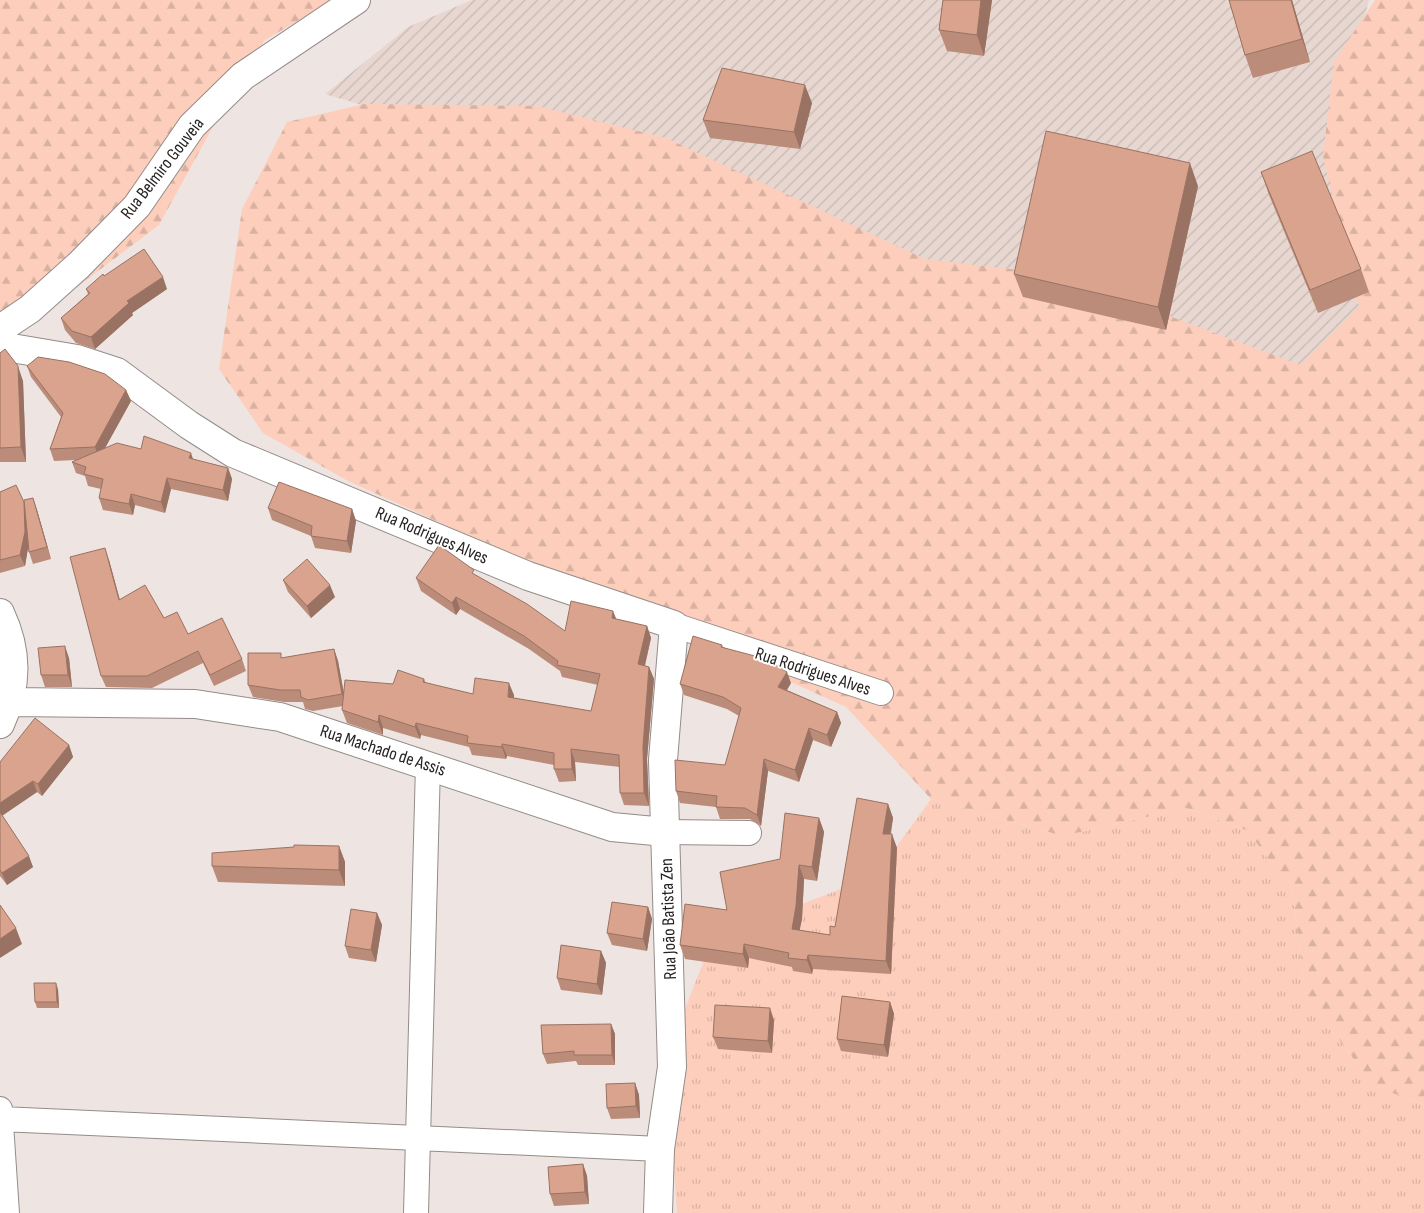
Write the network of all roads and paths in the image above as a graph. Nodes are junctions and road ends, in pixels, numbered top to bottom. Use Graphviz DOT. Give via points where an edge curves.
graph roads {
  1 [pos="356,0"];
  2 [pos="0,329"];
  3 [pos="0,346"];
  4 [pos="0,612"];
  5 [pos="674,625"];
  6 [pos="882,693"];
  7 [pos="5,713"];
  8 [pos="428,765"];
  9 [pos="665,832"];
  10 [pos="749,833"];
  11 [pos="0,1114"];
  12 [pos="418,1136"];
  13 [pos="660,1149"];
  14 [pos="7,1213"];
  15 [pos="416,1213"];
  16 [pos="658,1213"];
  1 -- 2 [label="street, Rua Belmiro Gouveia" via="243,76 192,126 137,206 79,265 30,308"];
  3 -- 5 [label="street, Rua Rodrigues Alves" via="77,359 117,372 233,453 528,576"];
  4 -- 7 [label="street" via="10,634 14,675"];
  5 -- 6 [label="street, Rua Rodrigues Alves"];
  5 -- 9 [label="street, Rua João Batista Zen" via="663,760"];
  7 -- 8 [label="street, Rua Machado de Assis" via="204,706 280,717"];
  8 -- 9 [label="street, Rua Machado de Assis" via="612,827"];
  8 -- 12 [label="street"];
  9 -- 10 [label="street, Rua Machado de Assis"];
  9 -- 13 [label="street, Rua João Batista Zen" via="672,1067"];
  11 -- 12 [label="street"];
  11 -- 14 [label="street"];
  12 -- 13 [label="street"];
  12 -- 15 [label="street"];
  13 -- 16 [label="street, Rua João Batista Zen"];
}
